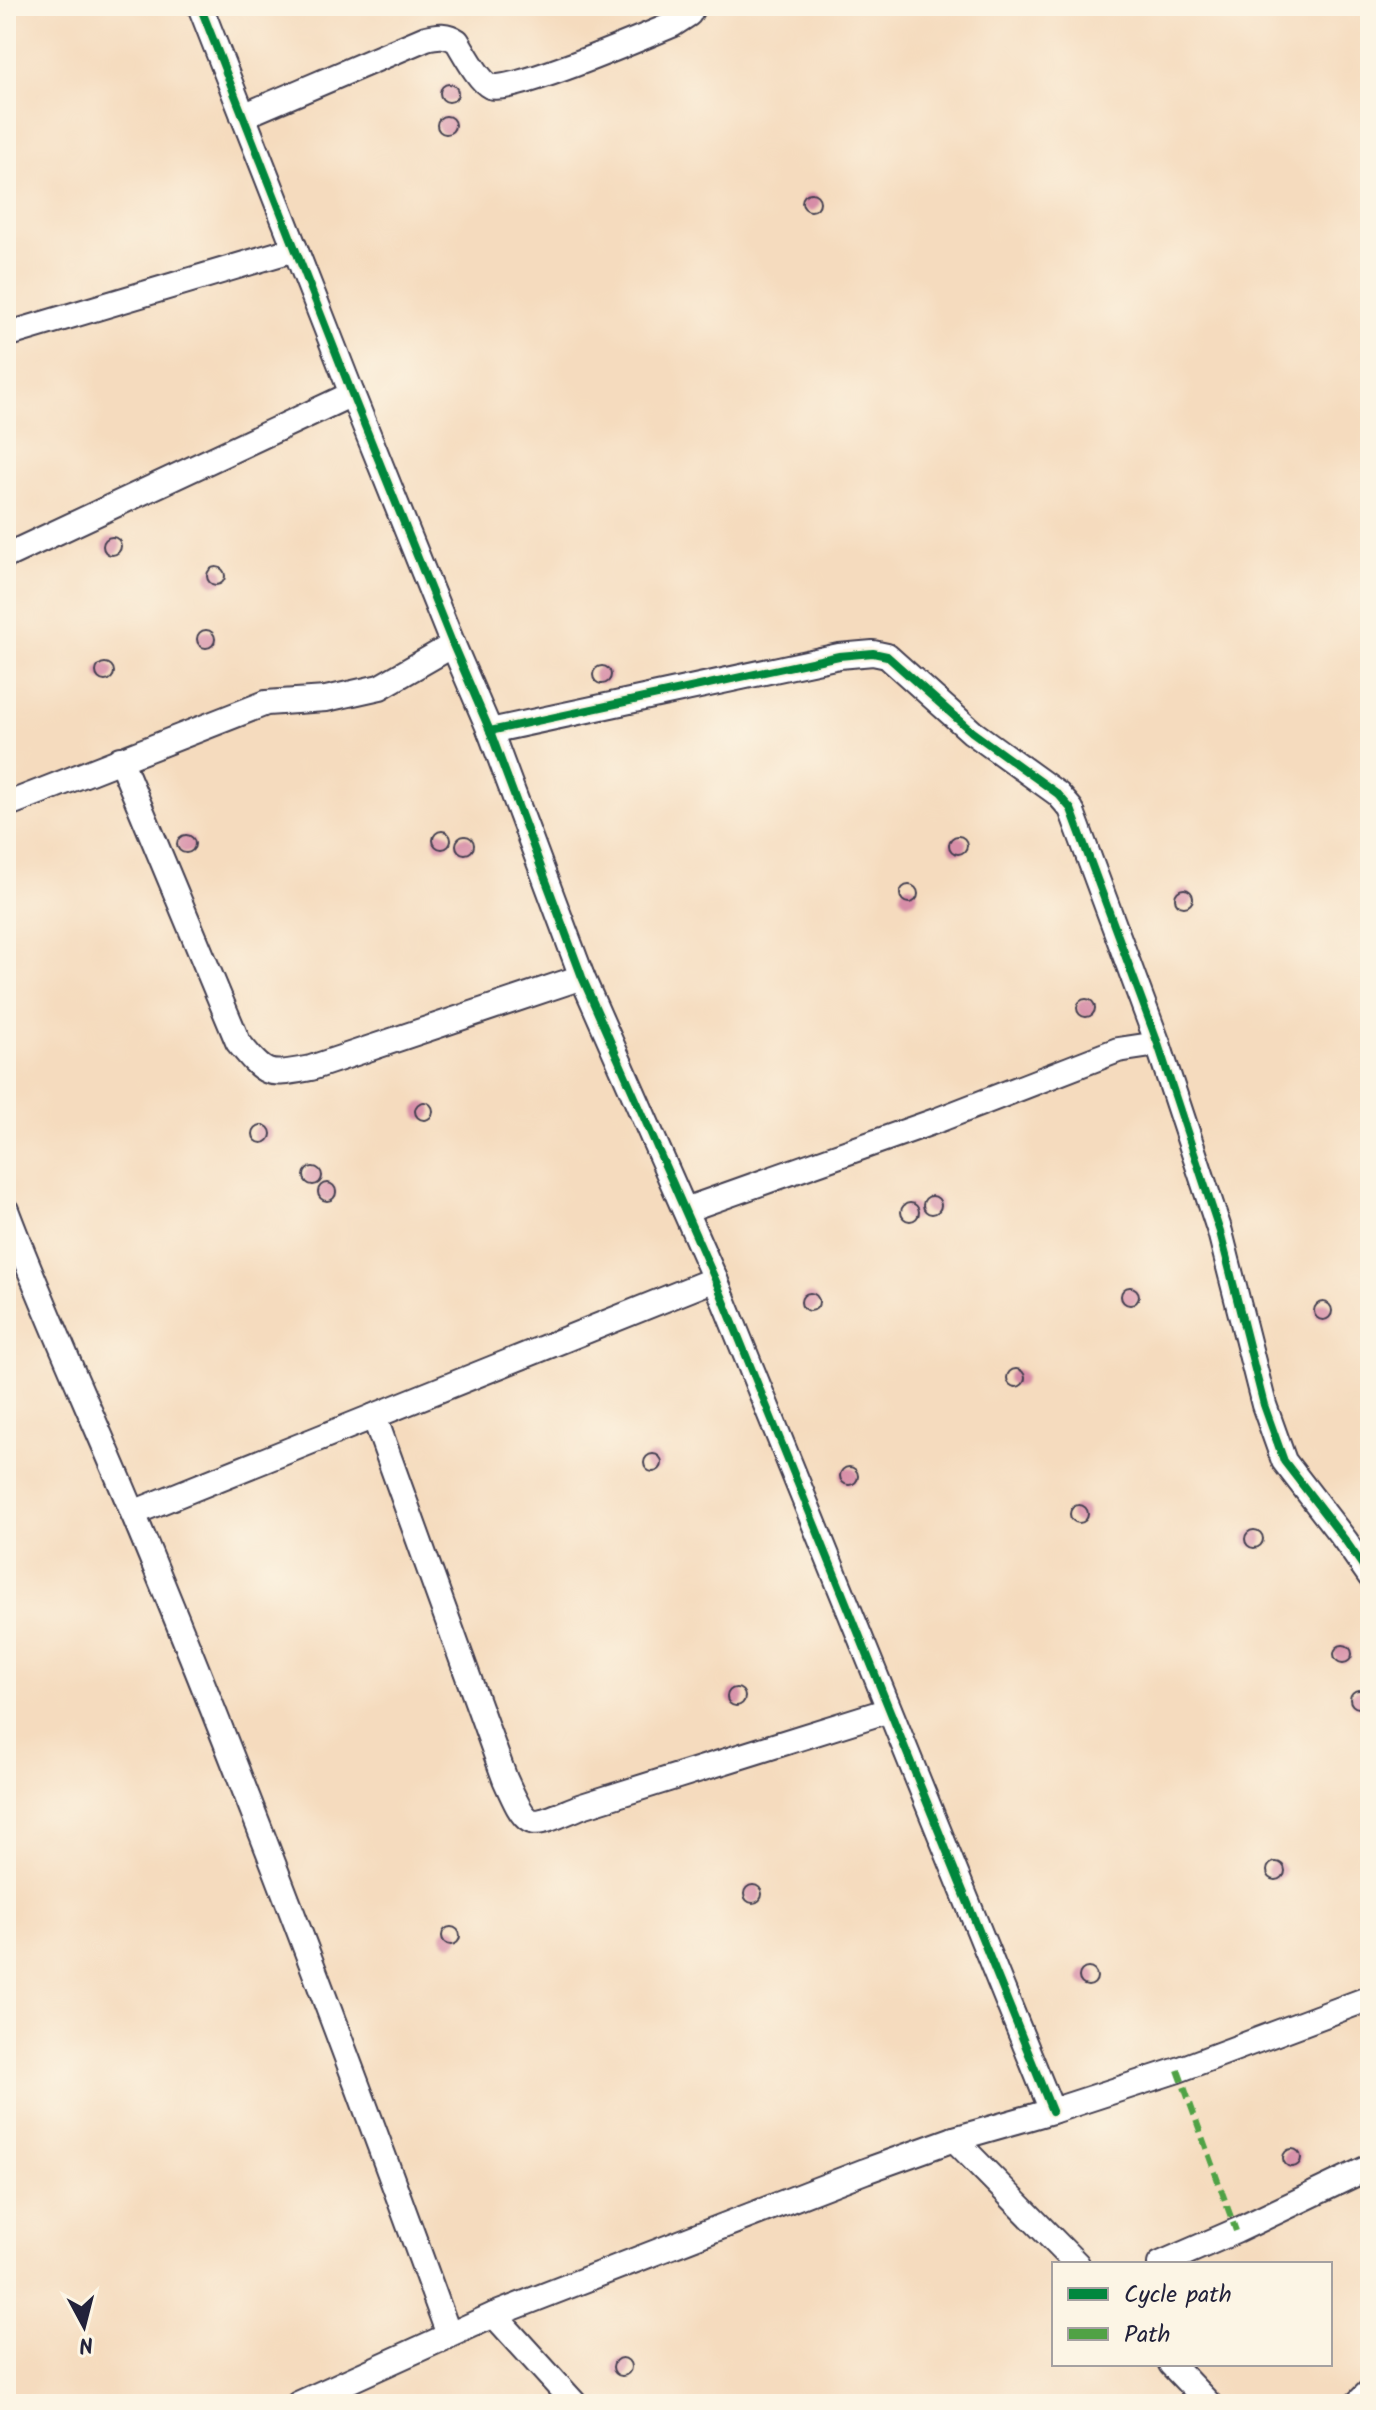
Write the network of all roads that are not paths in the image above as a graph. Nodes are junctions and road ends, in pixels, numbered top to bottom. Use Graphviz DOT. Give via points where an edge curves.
graph roads {
  1 [pos="200,6"];
  2 [pos="693,6"];
  3 [pos="243,116"];
  4 [pos="295,249"];
  5 [pos="7,331"];
  6 [pos="352,394"];
  7 [pos="6,556"];
  8 [pos="453,645"];
  9 [pos="490,731"];
  10 [pos="120,759"];
  11 [pos="6,805"];
  12 [pos="582,977"];
  13 [pos="1158,1044"];
  14 [pos="6,1210"];
  15 [pos="685,1210"];
  16 [pos="715,1279"];
  17 [pos="374,1416"];
  18 [pos="133,1513"];
  19 [pos="1370,1576"];
  20 [pos="889,1710"];
  21 [pos="1370,1998"];
  22 [pos="1052,2111"];
  23 [pos="954,2139"];
  24 [pos="1370,2167"];
  25 [pos="1075,2262"];
  26 [pos="1165,2262"];
  27 [pos="494,2315"];
  28 [pos="449,2335"];
  29 [pos="1172,2366"];
  30 [pos="1370,2391"];
  31 [pos="1198,2401"];
  32 [pos="298,2404"];
  33 [pos="575,2404"];
  34 [pos="1357,2404"];
  1 -- 3 [label="street"];
  2 -- 3 [label="street" via="672,25 558,71 502,87 484,82 457,41 438,35"];
  3 -- 4 [label="street"];
  4 -- 5 [label="street"];
  4 -- 6 [label="street"];
  6 -- 7 [label="street"];
  6 -- 8 [label="street"];
  8 -- 9 [label="street"];
  8 -- 10 [label="street" via="380,687 326,699 266,703"];
  9 -- 12 [label="street"];
  9 -- 13 [label="street" via="839,656 887,656 972,732 1071,809"];
  10 -- 11 [label="street"];
  10 -- 12 [label="street" via="238,1042 261,1070 279,1074 311,1068"];
  12 -- 15 [label="street"];
  13 -- 15 [label="street" via="1118,1050"];
  13 -- 19 [label="street" via="1220,1232 1264,1405 1284,1461"];
  14 -- 18 [label="street"];
  15 -- 16 [label="street"];
  16 -- 17 [label="street"];
  16 -- 20 [label="street"];
  17 -- 18 [label="street"];
  17 -- 20 [label="street" via="505,1779 523,1818 530,1822"];
  18 -- 28 [label="street" via="349,2060"];
  20 -- 22 [label="street"];
  21 -- 22 [label="street"];
  22 -- 23 [label="street"];
  23 -- 25 [label="street"];
  23 -- 27 [label="street"];
  24 -- 26 [label="street"];
  27 -- 28 [label="street"];
  27 -- 33 [label="street"];
  28 -- 32 [label="street"];
  29 -- 31 [label="street"];
  30 -- 34 [label="street"];
}
